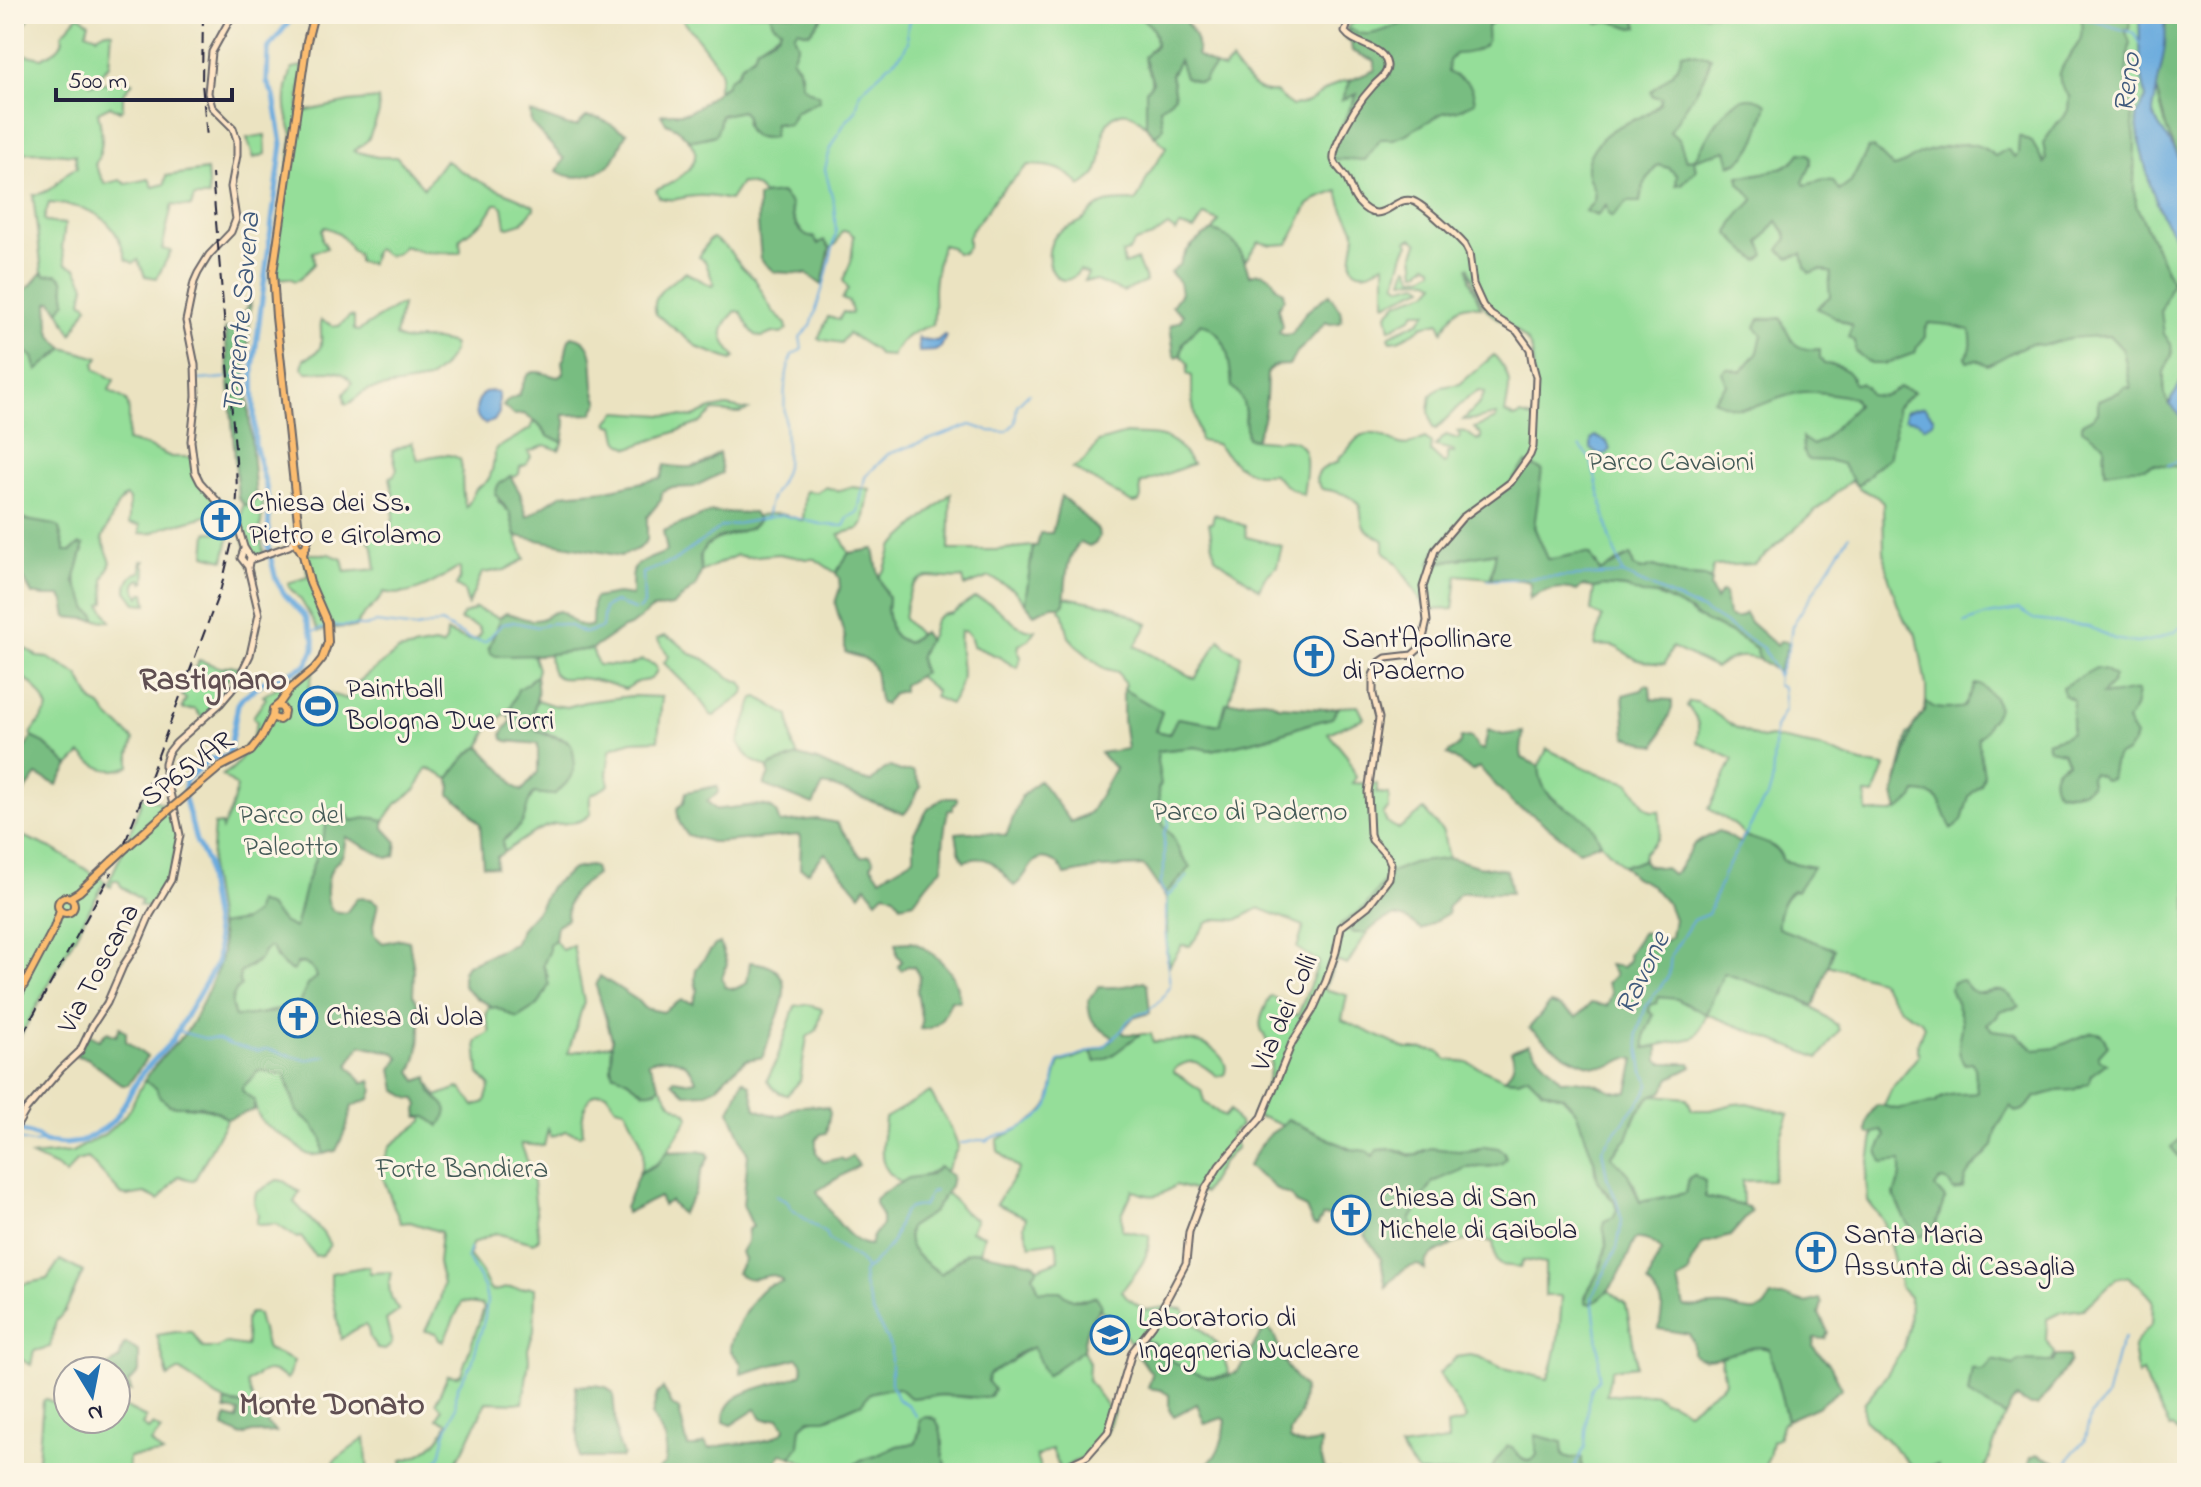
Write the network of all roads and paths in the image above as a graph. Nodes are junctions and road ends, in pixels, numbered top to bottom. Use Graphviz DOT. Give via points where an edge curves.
graph roads {
  1 [pos="233,14"];
  2 [pos="314,14"];
  3 [pos="1362,14"];
  4 [pos="299,543"];
  5 [pos="248,557"];
  6 [pos="280,708"];
  7 [pos="273,720"];
  8 [pos="172,808"];
  9 [pos="71,901"];
  10 [pos="62,912"];
  11 [pos="14,1004"];
  12 [pos="14,1131"];
  13 [pos="1052,1473"];
  1 -- 5 [label="main road" via="212,52 208,93 213,109 236,136 231,187 235,225 198,273 186,327 195,365 195,472 237,523"];
  2 -- 4 [label="main road" via="273,273"];
  3 -- 13 [label="main road, Via dei Colli" via="1345,32 1381,54 1387,68 1350,117 1335,161 1363,208 1382,213 1412,201 1465,245 1483,306 1517,331 1530,349 1536,377 1532,451 1517,475 1462,518 1435,550 1423,587 1427,621 1421,647 1412,655 1383,659 1373,675 1379,718 1368,792 1370,834 1388,857 1389,878 1368,906 1341,927 1326,981 1292,1043 1262,1117 1205,1189 1189,1232 1186,1263 1132,1352 1108,1432 1087,1456"];
  4 -- 5 [label="main road"];
  4 -- 6 [label="main road" via="328,628 326,651 311,673 289,690"];
  5 -- 8 [label="main road, Via Toscana" via="260,609 250,655 225,699 168,753 165,772"];
  6 -- 7 [label="main road" via="272,711"];
  6 -- 7 [label="main road" via="282,719"];
  7 -- 8 [label="main road, SP65VAR, bridge" via="251,751 220,767"];
  8 -- 9 [label="main road, SP65VAR, bridge"];
  8 -- 12 [label="main road, Via Toscana" via="180,835 171,880 80,1051"];
  9 -- 10 [label="main road" via="72,911"];
  9 -- 10 [label="main road" via="60,900"];
  10 -- 11 [label="main road"];
}
